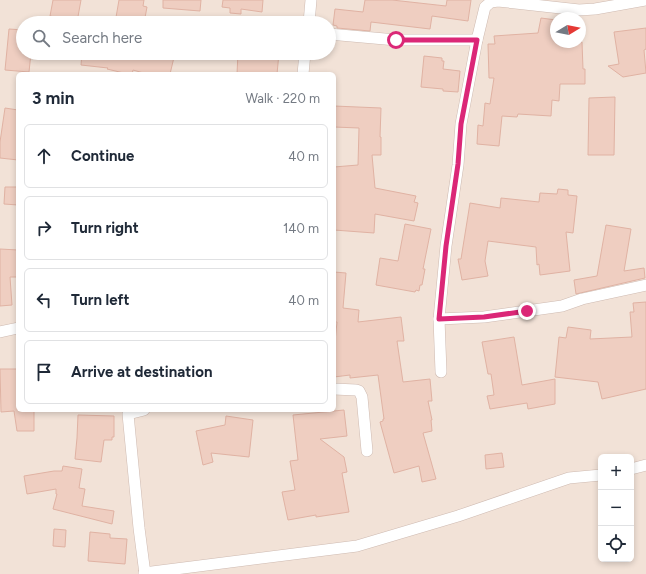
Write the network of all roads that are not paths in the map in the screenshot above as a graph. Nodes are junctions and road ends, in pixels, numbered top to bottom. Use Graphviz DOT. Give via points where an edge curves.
graph roads {
  1 [pos="311,0"];
  2 [pos="646,0"];
  3 [pos="310,16"];
  4 [pos="336,35"];
  5 [pos="477,40"];
  6 [pos="304,60"];
  7 [pos="303,72"];
  8 [pos="646,285"];
  9 [pos="439,319"];
  10 [pos="16,328"];
  11 [pos="0,332"];
  12 [pos="441,372"];
  13 [pos="336,389"];
  14 [pos="136,412"];
  15 [pos="367,452"];
  16 [pos="646,465"];
  17 [pos="634,468"];
  18 [pos="598,475"];
  19 [pos="144,573"];
  1 -- 3 [label="street"];
  2 -- 5 [label="street" via="595,10 492,2 485,7"];
  4 -- 5 [label="street" via="396,40"];
  5 -- 9 [label="street" via="461,124"];
  6 -- 7 [label="street"];
  8 -- 9 [label="street" via="562,306 484,317"];
  9 -- 12 [label="street"];
  10 -- 11 [label="street"];
  13 -- 15 [label="street" via="356,390 362,396"];
  14 -- 19 [label="street" via="128,414"];
  16 -- 17 [label="street"];
  18 -- 19 [label="street" via="569,478 458,516 357,546"];
}
